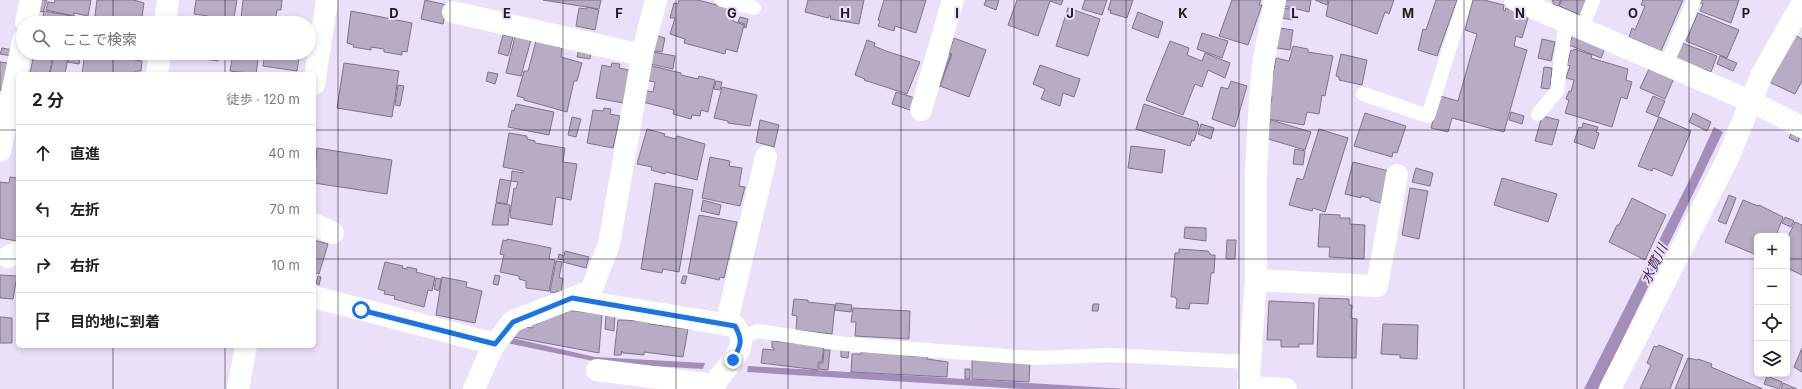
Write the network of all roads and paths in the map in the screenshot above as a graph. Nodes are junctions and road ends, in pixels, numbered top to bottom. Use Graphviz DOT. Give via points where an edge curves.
graph roads {
  1 [pos="31,0"];
  2 [pos="168,0"];
  3 [pos="327,0"];
  4 [pos="656,0"];
  5 [pos="722,0"];
  6 [pos="953,0"];
  7 [pos="1276,0"];
  8 [pos="1465,0"];
  9 [pos="1515,0"];
  10 [pos="1593,0"];
  11 [pos="1694,0"];
  12 [pos="1802,4"];
  13 [pos="754,8"];
  14 [pos="453,12"];
  15 [pos="28,16"];
  16 [pos="166,16"];
  17 [pos="1574,24"];
  18 [pos="642,55"];
  19 [pos="19,60"];
  20 [pos="159,60"];
  21 [pos="1666,65"];
  22 [pos="16,72"];
  23 [pos="157,72"];
  24 [pos="316,72"];
  25 [pos="16,74"];
  26 [pos="1363,94"];
  27 [pos="1750,102"];
  28 [pos="921,110"];
  29 [pos="1538,114"];
  30 [pos="1802,127"];
  31 [pos="0,151"];
  32 [pos="766,157"];
  33 [pos="1397,175"];
  34 [pos="1256,280"];
  35 [pos="316,298"];
  36 [pos="572,298"];
  37 [pos="734,331"];
  38 [pos="495,344"];
  39 [pos="246,348"];
  40 [pos="1250,362"];
  41 [pos="597,370"];
  42 [pos="638,382"];
  43 [pos="1248,388"];
  44 [pos="238,389"];
  45 [pos="474,389"];
  46 [pos="1286,389"];
  47 [pos="1610,389"];
  1 -- 15 [label="street"];
  2 -- 16 [label="street"];
  3 -- 24 [label="street"];
  4 -- 18 [label="street"];
  5 -- 13 [label="lane"];
  6 -- 28 [label="street"];
  7 -- 34 [label="street" via="1263,65 1260,99 1256,170"];
  8 -- 26 [label="lane" via="1428,116"];
  9 -- 17 [label="street"];
  10 -- 17 [label="lane"];
  11 -- 21 [label="lane"];
  12 -- 27 [label="street" via="1762,74"];
  14 -- 18 [label="street"];
  17 -- 21 [label="street"];
  17 -- 29 [label="lane" via="1557,91"];
  18 -- 36 [label="street" via="609,244 591,291"];
  19 -- 22 [label="street"];
  20 -- 23 [label="street"];
  21 -- 27 [label="street"];
  25 -- 31 [label="street"];
  27 -- 30 [label="street"];
  27 -- 47 [label="street" via="1728,158"];
  32 -- 37 [label="street"];
  33 -- 34 [label="street" via="1377,286"];
  34 -- 40 [label="street"];
  35 -- 38 [label="street"];
  36 -- 37 [label="street"];
  36 -- 38 [label="street" via="513,322"];
  37 -- 40 [label="lane" via="845,344 1035,358 1109,355"];
  37 -- 42 [label="street" via="740,346 715,385"];
  38 -- 45 [label="street"];
  39 -- 44 [label="street"];
  40 -- 43 [label="street"];
  41 -- 42 [label="street"];
  43 -- 46 [label="street"];
}
